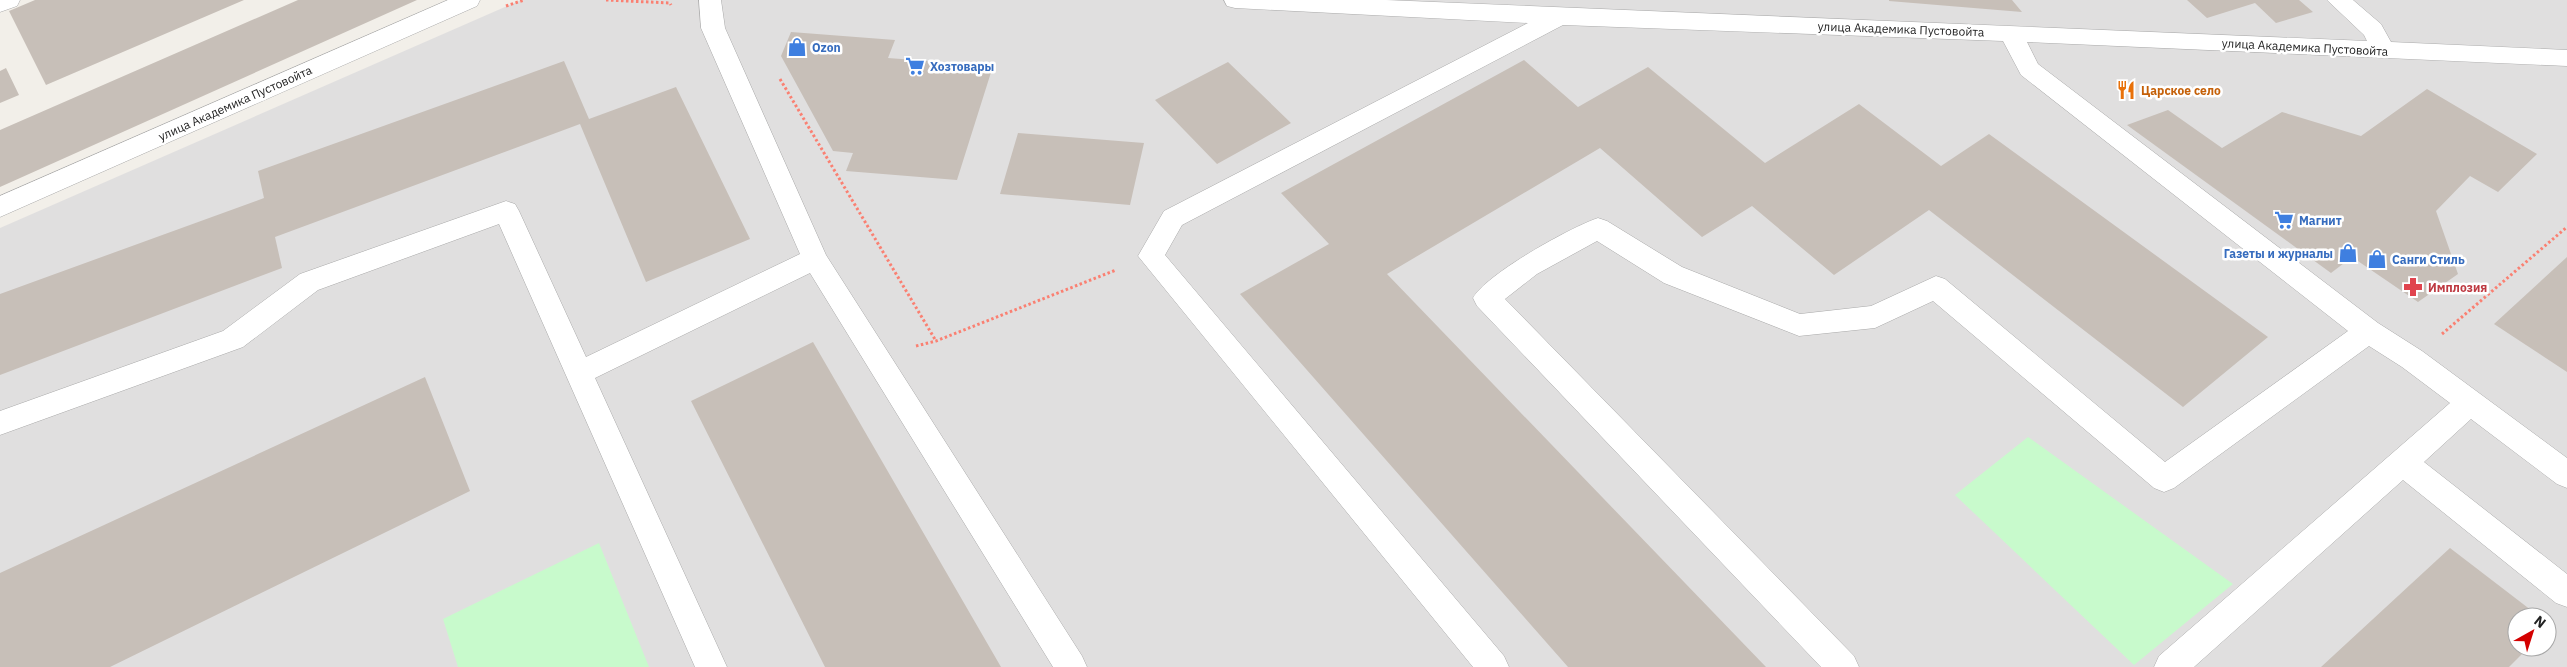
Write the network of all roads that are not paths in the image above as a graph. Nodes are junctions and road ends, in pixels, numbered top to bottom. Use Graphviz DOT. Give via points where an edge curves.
graph roads {
  1 [pos="9,0"];
  2 [pos="469,0"];
  3 [pos="710,0"];
  4 [pos="1235,0"];
  5 [pos="2338,0"];
  6 [pos="0,4"];
  7 [pos="1560,17"];
  8 [pos="2012,34"];
  9 [pos="2384,51"];
  10 [pos="2567,58"];
  11 [pos="0,207"];
  12 [pos="815,260"];
  13 [pos="2368,331"];
  14 [pos="579,373"];
  15 [pos="2470,402"];
  16 [pos="0,424"];
  17 [pos="2402,462"];
  18 [pos="2567,476"];
  19 [pos="2567,593"];
  20 [pos="711,667"];
  21 [pos="1071,667"];
  22 [pos="1493,667"];
  23 [pos="1843,667"];
  24 [pos="2170,667"];
  1 -- 6 [label="street"];
  2 -- 11 [label="street, улица Академика Пустовойта"];
  3 -- 12 [label="street" via="713,28"];
  4 -- 7 [label="street, улица Академика Пустовойта"];
  5 -- 9 [label="street" via="2373,30"];
  7 -- 8 [label="street, улица Академика Пустовойта"];
  7 -- 22 [label="street" via="1173,218 1151,256"];
  8 -- 9 [label="street, улица Академика Пустовойта"];
  8 -- 13 [label="street" via="2029,69"];
  9 -- 10 [label="street, улица Академика Пустовойта"];
  12 -- 14 [label="street"];
  12 -- 21 [label="street"];
  13 -- 15 [label="street"];
  13 -- 23 [label="street" via="2164,479 1936,287 1876,317 1799,325 1674,276 1598,228 1528,267 1487,298"];
  14 -- 16 [label="street" via="506,211 309,282 233,339"];
  14 -- 20 [label="street"];
  15 -- 17 [label="street"];
  15 -- 18 [label="street"];
  17 -- 19 [label="street"];
  17 -- 24 [label="street"];
}
